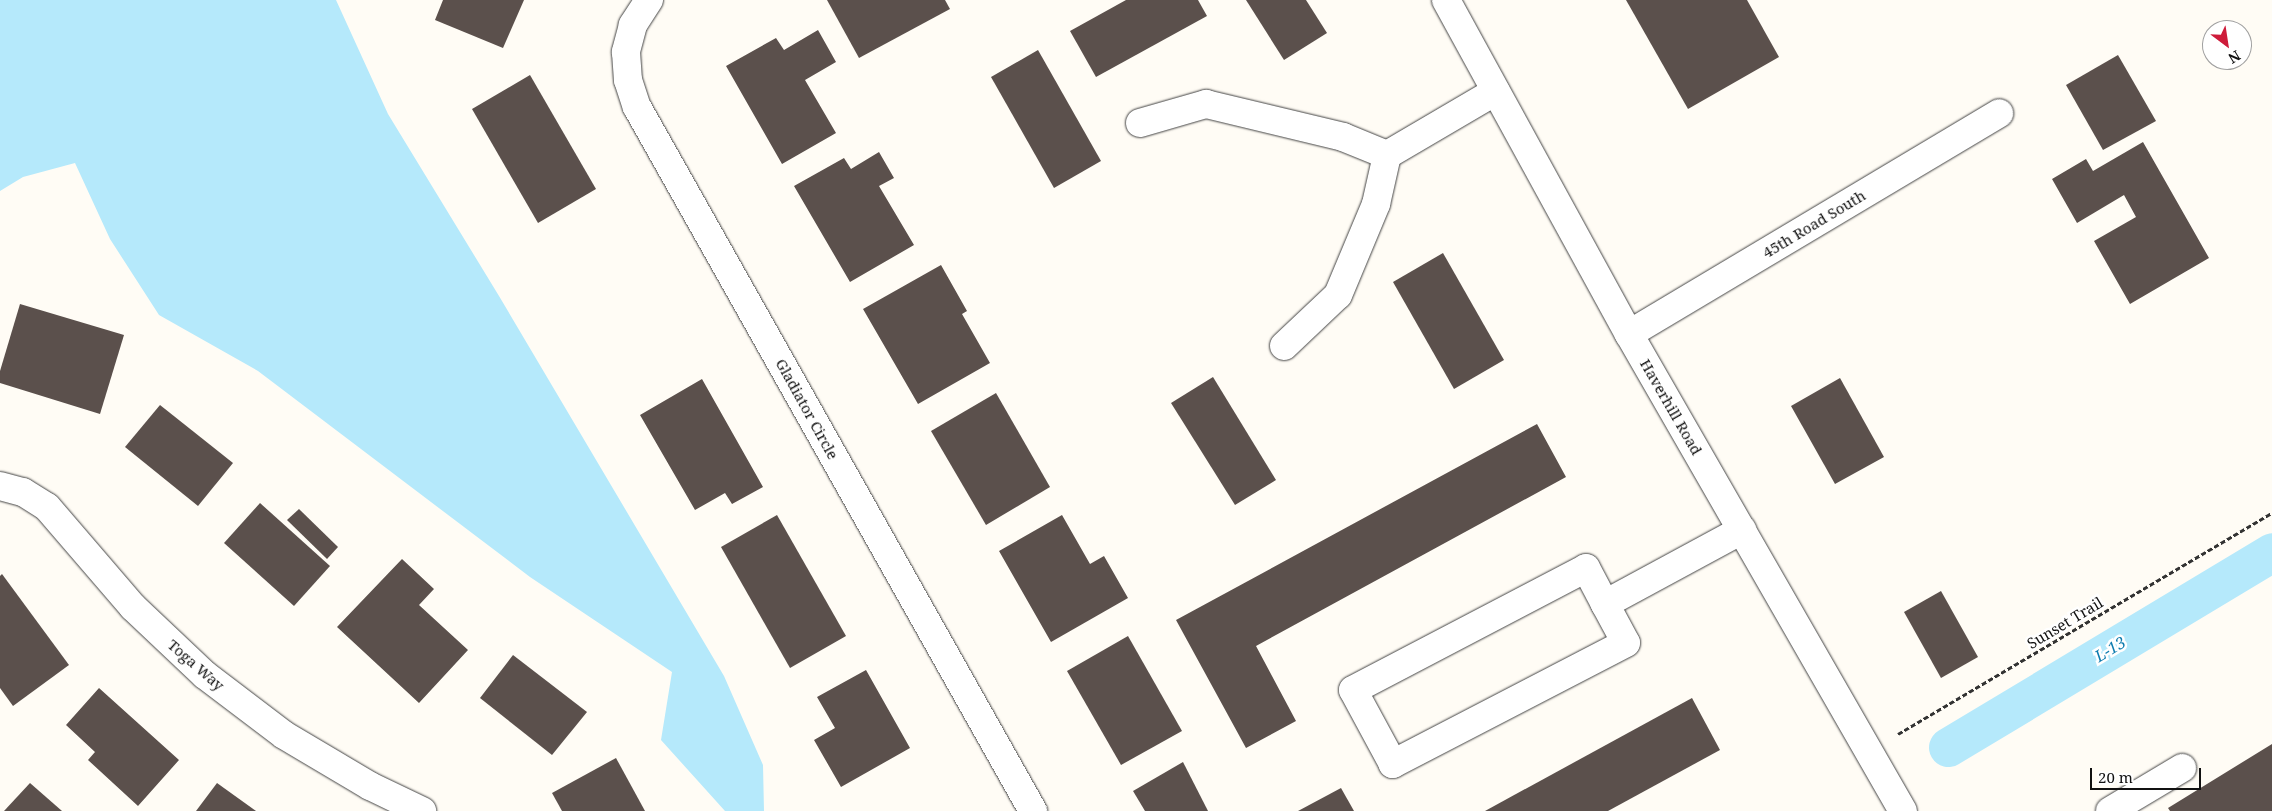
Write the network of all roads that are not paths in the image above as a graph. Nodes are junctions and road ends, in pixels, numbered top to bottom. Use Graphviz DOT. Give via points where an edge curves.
graph roads {
  1 [pos="649,0"];
  2 [pos="1446,0"];
  3 [pos="1496,91"];
  4 [pos="1998,113"];
  5 [pos="1140,123"];
  6 [pos="1388,155"];
  7 [pos="1629,334"];
  8 [pos="1284,346"];
  9 [pos="0,486"];
  10 [pos="1742,530"];
  11 [pos="1604,604"];
  12 [pos="2182,768"];
  13 [pos="422,811"];
  14 [pos="1033,811"];
  15 [pos="1903,811"];
  16 [pos="2110,811"];
  1 -- 14 [label="street, Gladiator Circle" via="633,25 626,52 628,80 637,107"];
  2 -- 3 [label="street, Haverhill Road"];
  3 -- 6 [label="street"];
  3 -- 7 [label="street, Haverhill Road"];
  4 -- 7 [label="street, 45th Road South"];
  5 -- 6 [label="street" via="1206,104 1344,137"];
  6 -- 8 [label="street" via="1376,204 1338,295"];
  7 -- 10 [label="street, Haverhill Road"];
  9 -- 13 [label="street, Toga Way" via="23,492 47,507 133,607 205,676 284,735 370,786"];
  10 -- 11 [label="street"];
  10 -- 15 [label="street, Haverhill Road"];
  11 -- 11 [label="street" via="1586,568 1353,690 1393,764 1626,644"];
  12 -- 16 [label="street"];
}
